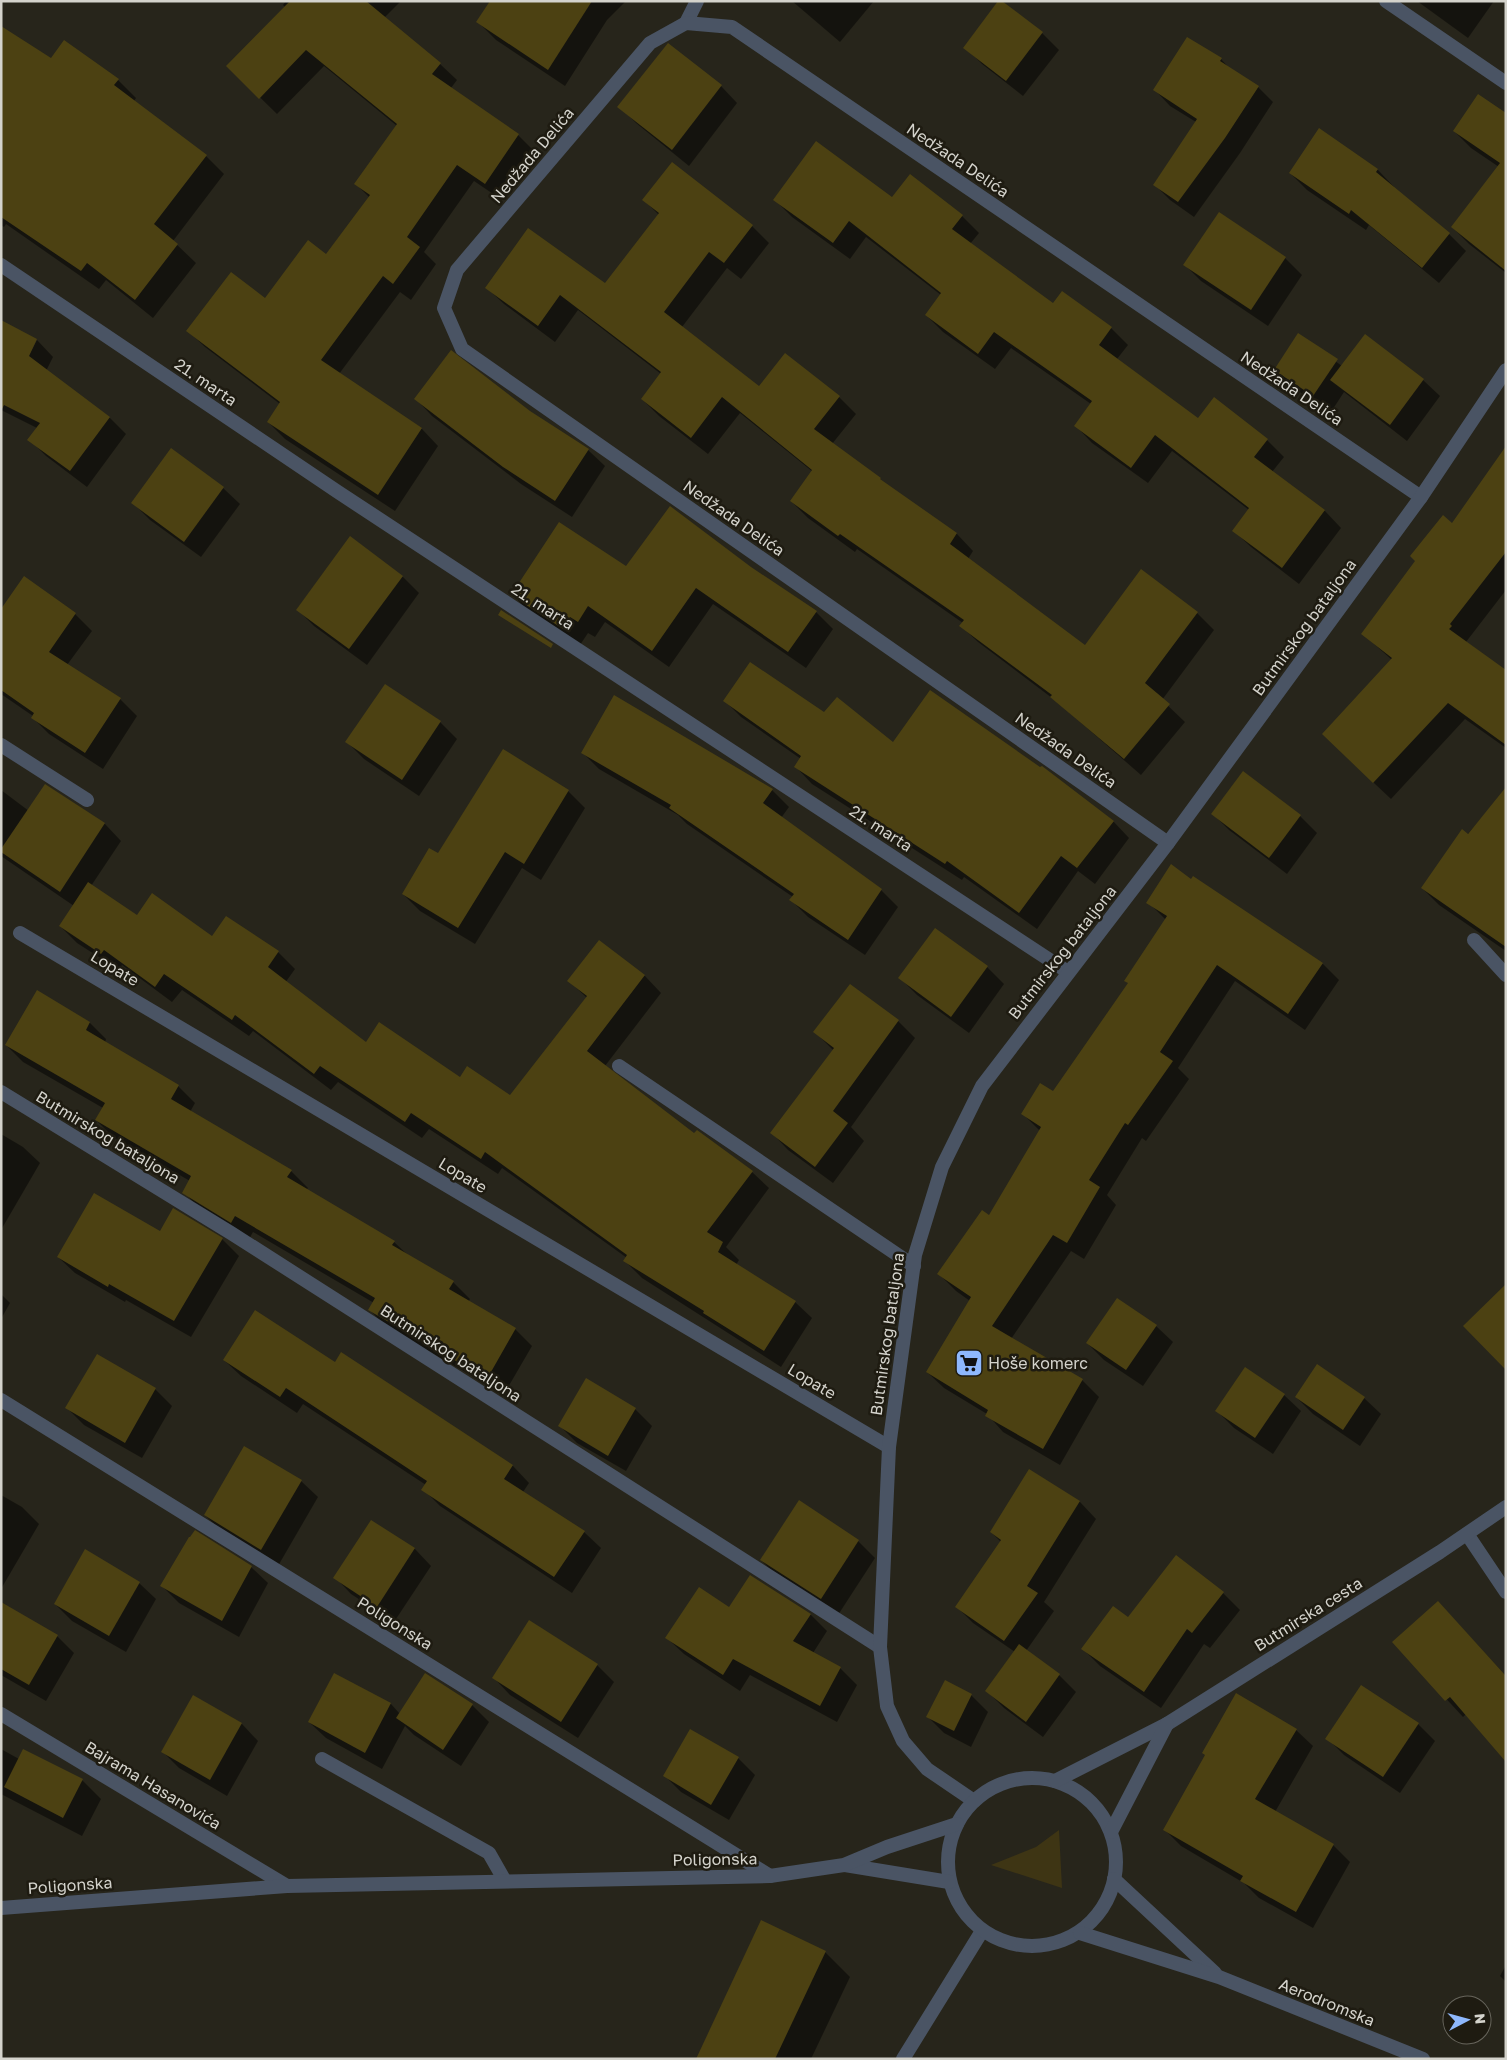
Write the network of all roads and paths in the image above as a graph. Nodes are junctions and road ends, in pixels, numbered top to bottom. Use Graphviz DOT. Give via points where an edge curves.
graph roads {
  1 [pos="697,1"];
  2 [pos="1386,1"];
  3 [pos="686,24"];
  4 [pos="1506,83"];
  5 [pos="1,265"];
  6 [pos="1506,370"];
  7 [pos="1421,496"];
  8 [pos="1,745"];
  9 [pos="87,800"];
  10 [pos="1168,843"];
  11 [pos="20,933"];
  12 [pos="1474,940"];
  13 [pos="1068,972"];
  14 [pos="1506,974"];
  15 [pos="619,1066"];
  16 [pos="1,1092"];
  17 [pos="914,1266"];
  18 [pos="1,1400"];
  19 [pos="888,1447"];
  20 [pos="1506,1507"];
  21 [pos="1468,1534"];
  22 [pos="1506,1592"];
  23 [pos="880,1647"];
  24 [pos="1,1714"];
  25 [pos="1167,1724"];
  26 [pos="322,1759"];
  27 [pos="1055,1781"];
  28 [pos="974,1801"];
  29 [pos="957,1824"];
  30 [pos="1110,1832"];
  31 [pos="844,1865"];
  32 [pos="770,1876"];
  33 [pos="1114,1879"];
  34 [pos="505,1881"];
  35 [pos="950,1882"];
  36 [pos="287,1886"];
  37 [pos="1,1908"];
  38 [pos="982,1931"];
  39 [pos="1080,1933"];
  40 [pos="1219,1977"];
  41 [pos="902,2059"];
  42 [pos="1423,2059"];
  1 -- 3 [label="street"];
  2 -- 4 [label="street"];
  3 -- 7 [label="street, Nedžada Delića" via="732,27"];
  3 -- 10 [label="street, Nedžada Delića" via="650,43 457,270 444,308 462,349"];
  5 -- 13 [label="street, 21. marta" via="338,492"];
  6 -- 7 [label="street, Butmirskog bataljona"];
  7 -- 10 [label="street, Butmirskog bataljona"];
  8 -- 9 [label="street"];
  10 -- 13 [label="street, Butmirskog bataljona"];
  11 -- 19 [label="street, Lopate"];
  12 -- 14 [label="street"];
  13 -- 17 [label="street, Butmirskog bataljona" via="982,1086 942,1167"];
  15 -- 17 [label="street"];
  16 -- 23 [label="street, Butmirskog bataljona" via="231,1233"];
  17 -- 19 [label="street, Butmirskog bataljona"];
  18 -- 32 [label="street, Poligonska"];
  19 -- 23 [label="street, Butmirskog bataljona"];
  20 -- 21 [label="street, Butmirska cesta"];
  21 -- 22 [label="street"];
  21 -- 25 [label="street, Butmirska cesta"];
  23 -- 28 [label="street, Butmirskog bataljona" via="887,1706 903,1741 927,1769"];
  24 -- 36 [label="street, Bajrama Hasanovića"];
  25 -- 27 [label="street, Butmirska cesta"];
  25 -- 30 [label="street, Butmirska cesta"];
  26 -- 34 [label="street" via="489,1853"];
  27 -- 28 [label="street" via="1026,1778 998,1785"];
  27 -- 30 [label="street" via="1081,1794 1098,1810"];
  28 -- 29 [label="street"];
  29 -- 31 [label="street, Poligonska"];
  29 -- 35 [label="street" via="948,1852"];
  30 -- 33 [label="street" via="1116,1855"];
  31 -- 32 [label="street, Poligonska"];
  31 -- 35 [label="street, Poligonska"];
  32 -- 34 [label="street, Poligonska"];
  33 -- 39 [label="street" via="1106,1902"];
  33 -- 40 [label="street, Aerodromska"];
  34 -- 36 [label="street, Poligonska"];
  35 -- 38 [label="street" via="962,1909"];
  36 -- 37 [label="street, Poligonska"];
  38 -- 39 [label="street" via="1009,1944 1038,1947"];
  38 -- 41 [label="street"];
  39 -- 40 [label="street, Aerodromska"];
  40 -- 42 [label="street, Aerodromska"];
}
